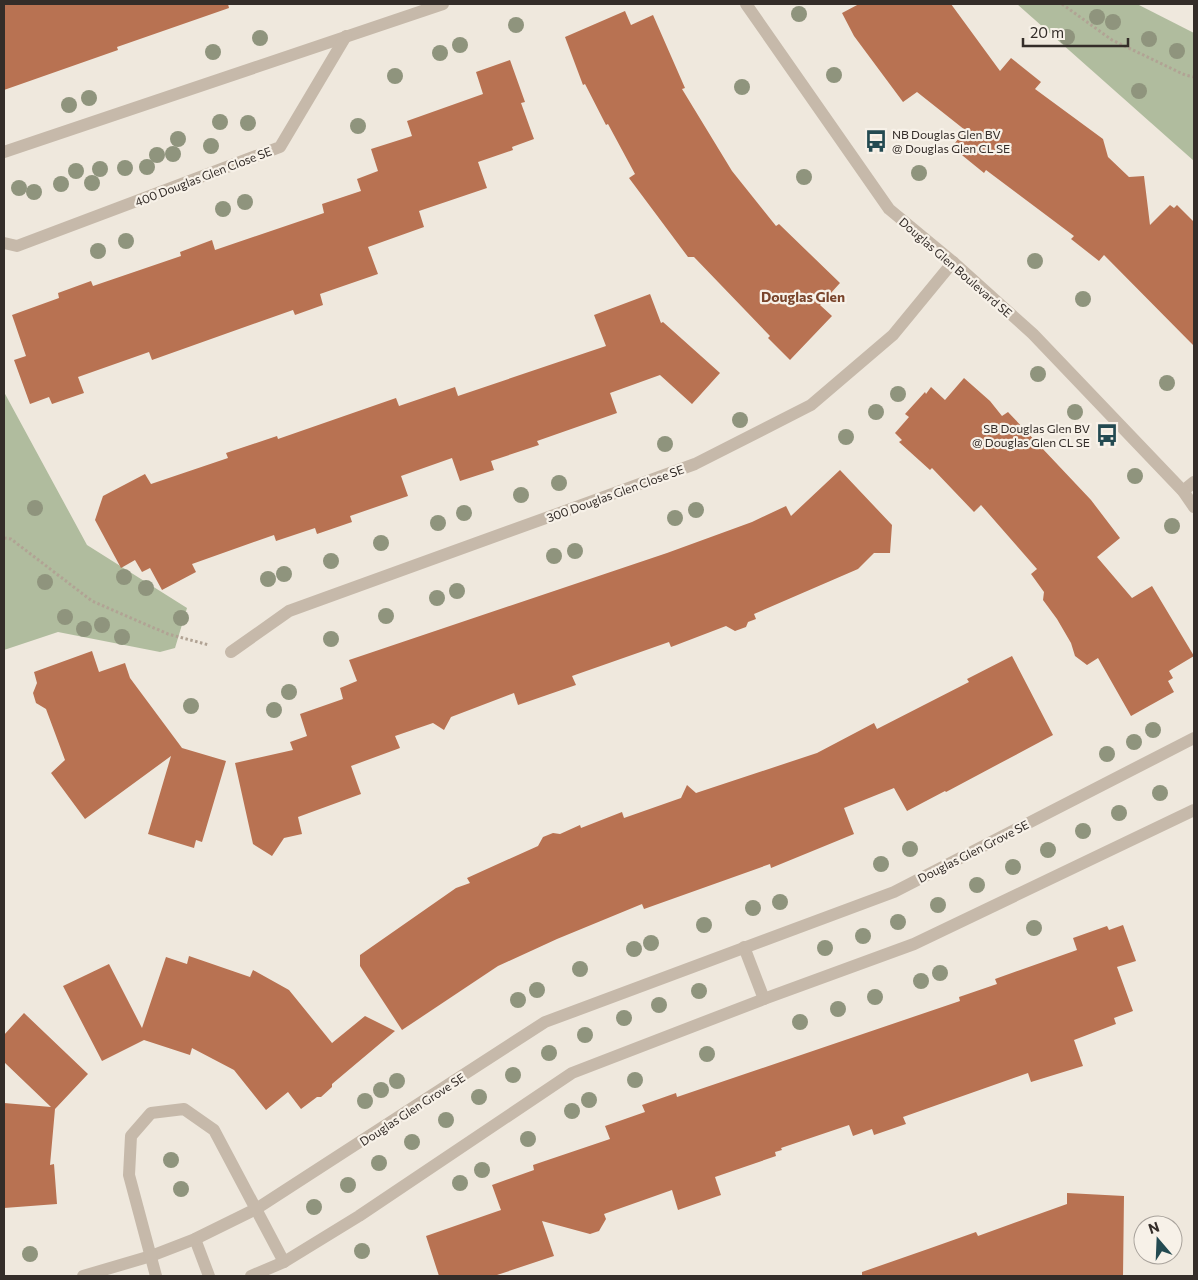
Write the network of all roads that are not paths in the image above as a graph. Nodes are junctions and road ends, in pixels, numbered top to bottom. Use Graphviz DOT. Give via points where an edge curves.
graph roads {
  1 [pos="443,4"];
  2 [pos="746,4"];
  3 [pos="346,36"];
  4 [pos="4,152"];
  5 [pos="4,243"];
  6 [pos="953,262"];
  7 [pos="1194,482"];
  8 [pos="1183,491"];
  9 [pos="1194,507"];
  10 [pos="231,652"];
  11 [pos="1194,738"];
  12 [pos="1194,810"];
  13 [pos="744,947"];
  14 [pos="764,999"];
  15 [pos="256,1209"];
  16 [pos="195,1239"];
  17 [pos="151,1256"];
  18 [pos="284,1262"];
  19 [pos="83,1276"];
  20 [pos="156,1276"];
  21 [pos="209,1276"];
  22 [pos="251,1276"];
  1 -- 3 [label="street"];
  2 -- 6 [label="street, Douglas Glen Boulevard SE" via="889,209"];
  3 -- 4 [label="street"];
  3 -- 5 [label="street, 400 Douglas Glen Close SE" via="280,147 17,246"];
  6 -- 8 [label="street, Douglas Glen Boulevard SE" via="1033,334"];
  6 -- 10 [label="street, 300 Douglas Glen Close SE" via="893,335 810,405 695,464 288,611"];
  7 -- 8 [label="street"];
  8 -- 9 [label="street, Douglas Glen Boulevard SE"];
  11 -- 13 [label="street, Douglas Glen Grove SE" via="894,892"];
  12 -- 14 [label="street" via="914,944"];
  13 -- 14 [label="street"];
  13 -- 15 [label="street, Douglas Glen Grove SE" via="546,1022"];
  14 -- 18 [label="street" via="572,1074"];
  15 -- 16 [label="street, Douglas Glen Grove SE"];
  15 -- 17 [label="street" via="214,1130 184,1108 152,1113 131,1136 129,1175"];
  15 -- 18 [label="street"];
  16 -- 17 [label="street, Douglas Glen Grove SE"];
  16 -- 21 [label="street"];
  17 -- 19 [label="street, Douglas Glen Grove SE"];
  17 -- 20 [label="street"];
  18 -- 22 [label="street"];
}
